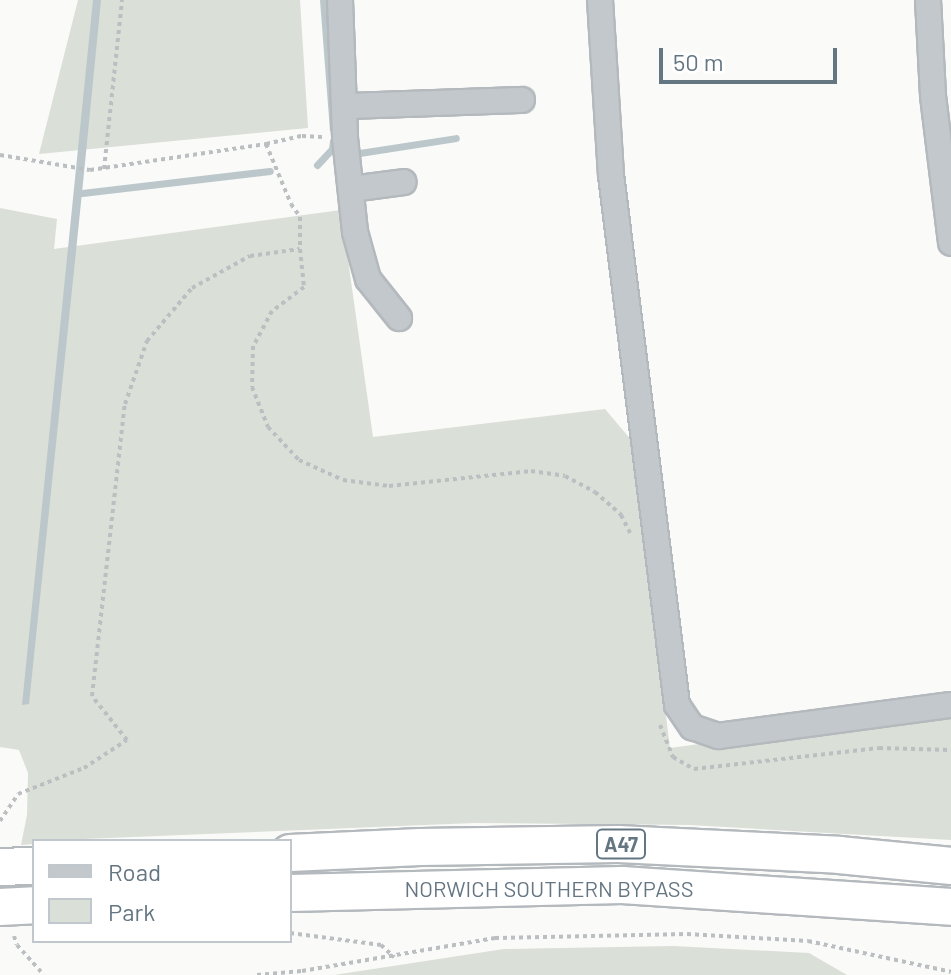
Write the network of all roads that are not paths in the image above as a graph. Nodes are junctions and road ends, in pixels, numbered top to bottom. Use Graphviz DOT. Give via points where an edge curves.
graph roads {
  1 [pos="340,0"];
  2 [pos="600,0"];
  3 [pos="928,0"];
  4 [pos="522,100"];
  5 [pos="347,106"];
  6 [pos="404,182"];
  7 [pos="351,189"];
  8 [pos="951,243"];
  9 [pos="399,318"];
  10 [pos="951,705"];
  11 [pos="292,853"];
  12 [pos="32,866"];
  13 [pos="951,866"];
  14 [pos="0,867"];
  15 [pos="292,893"];
  16 [pos="32,905"];
  17 [pos="0,907"];
  18 [pos="951,907"];
  1 -- 5 [label="lane"];
  2 -- 10 [label="lane" via="611,175 677,705 692,727 718,736"];
  3 -- 8 [label="lane" via="933,96"];
  4 -- 5 [label="lane"];
  5 -- 7 [label="lane"];
  6 -- 7 [label="lane"];
  7 -- 9 [label="lane" via="355,232 368,279"];
  11 -- 13 [label="highway, NORWICH SOUTHERN BYPASS / A47" via="618,844"];
  12 -- 14 [label="highway"];
  15 -- 18 [label="highway, NORWICH SOUTHERN BYPASS / A47" via="622,885"];
  16 -- 17 [label="highway, bridge"];
}
